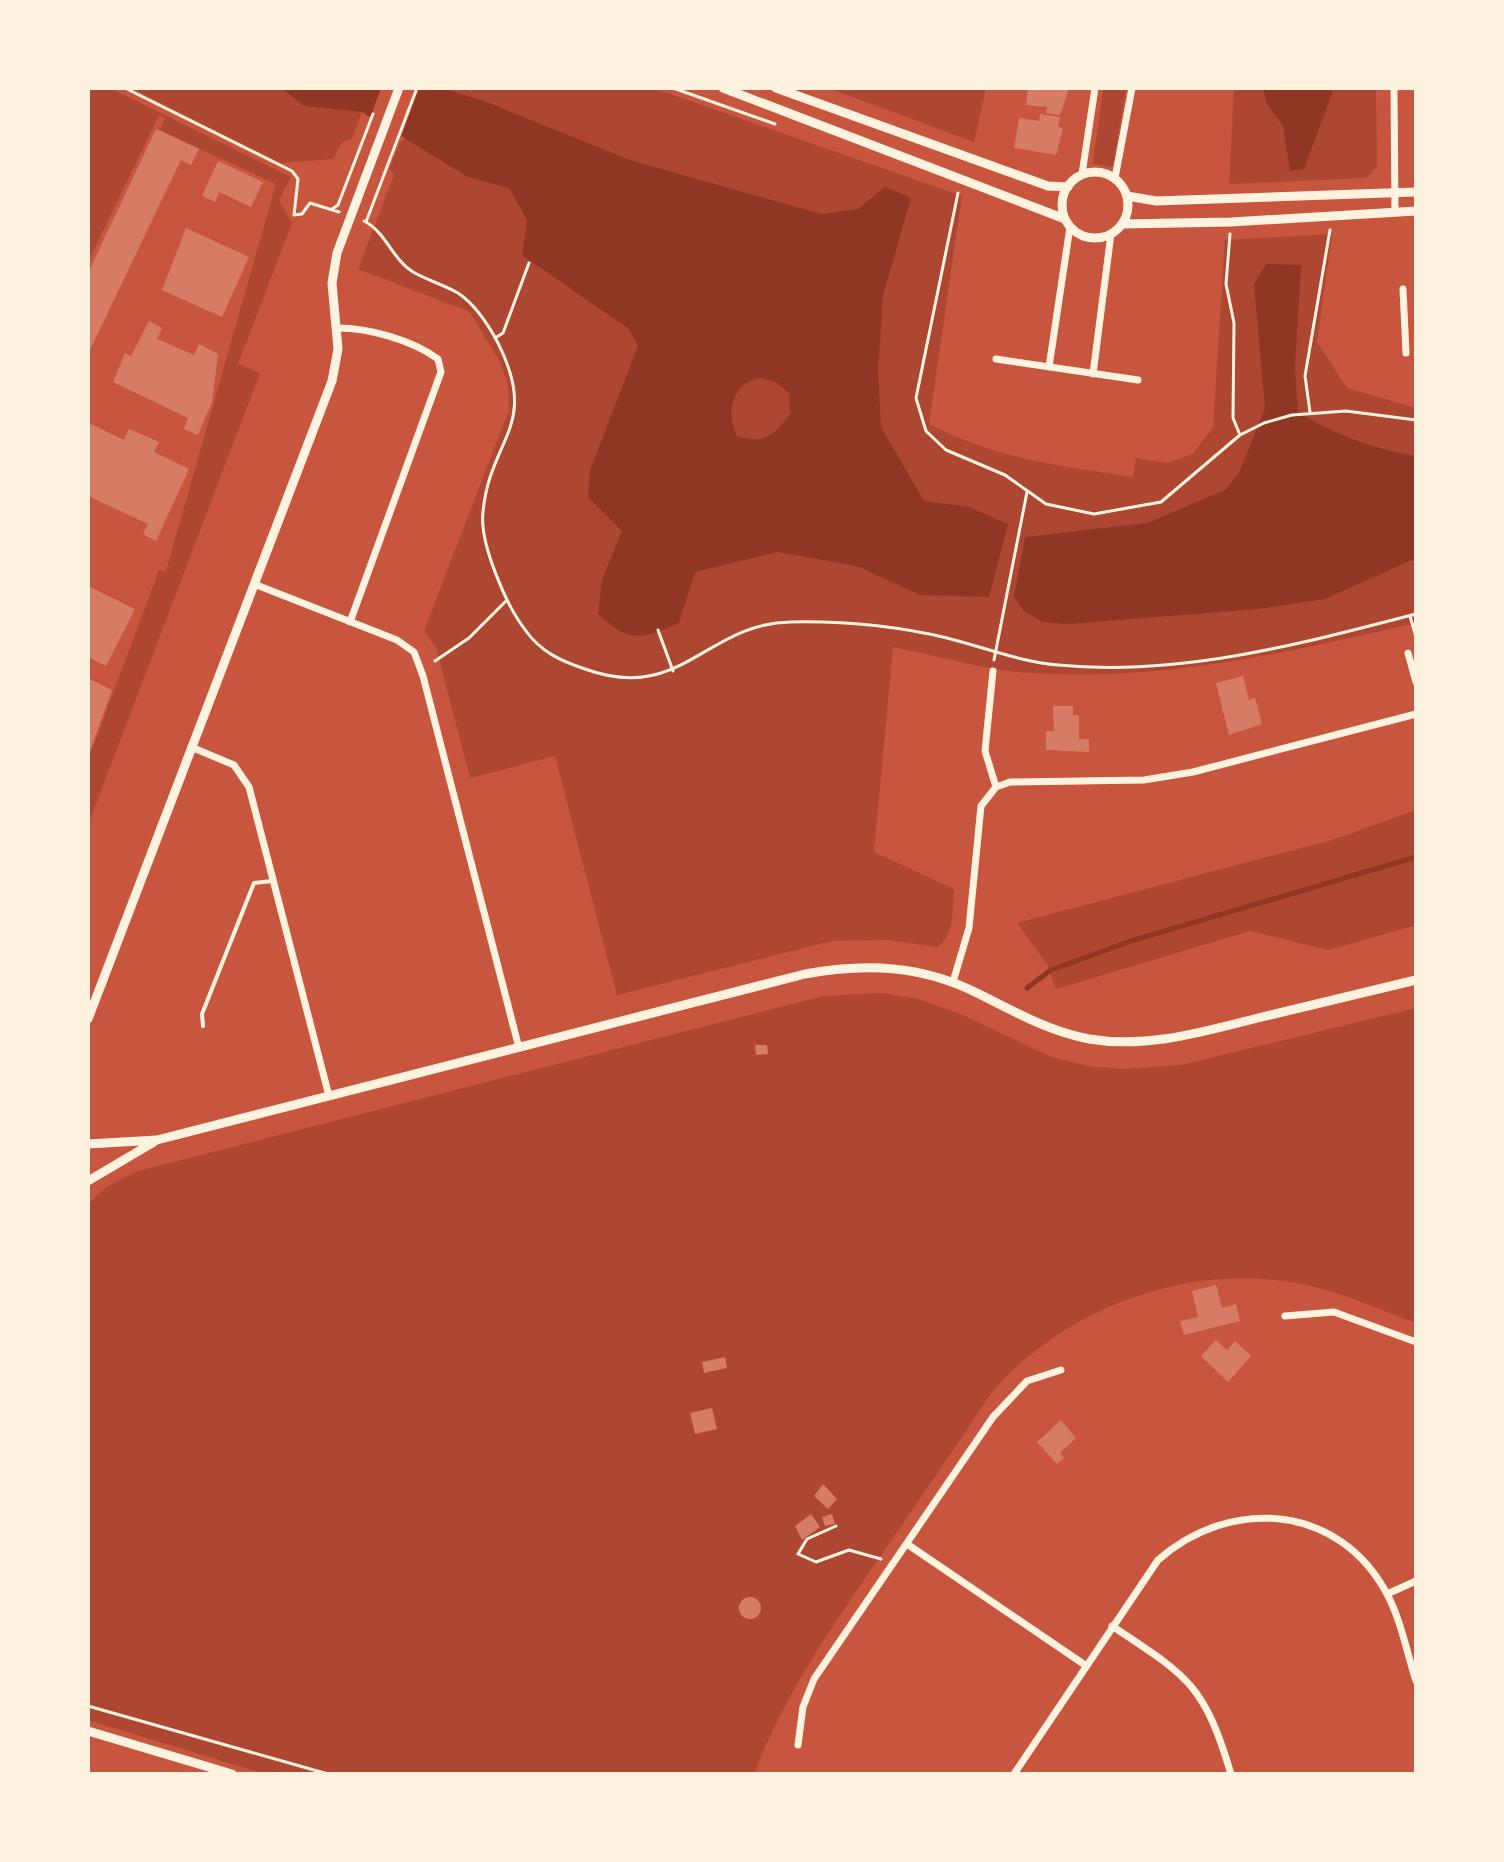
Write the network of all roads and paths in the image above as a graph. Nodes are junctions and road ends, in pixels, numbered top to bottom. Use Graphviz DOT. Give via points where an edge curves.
graph roads {
  1 [pos="125,88"];
  2 [pos="399,88"];
  3 [pos="417,88"];
  4 [pos="673,88"];
  5 [pos="723,88"];
  6 [pos="777,88"];
  7 [pos="1095,88"];
  8 [pos="1132,88"];
  9 [pos="1394,88"];
  10 [pos="378,103"];
  11 [pos="772,106"];
  12 [pos="780,126"];
  13 [pos="1082,174"];
  14 [pos="1115,178"];
  15 [pos="1068,187"];
  16 [pos="946,188"];
  17 [pos="1416,192"];
  18 [pos="1395,193"];
  19 [pos="1127,196"];
  20 [pos="331,209"];
  21 [pos="1416,211"];
  22 [pos="1395,212"];
  23 [pos="1328,215"];
  24 [pos="351,216"];
  25 [pos="366,222"];
  26 [pos="1231,222"];
  27 [pos="1068,223"];
  28 [pos="1122,224"];
  29 [pos="1111,234"];
  30 [pos="529,263"];
  31 [pos="1403,289"];
  32 [pos="1405,324"];
  33 [pos="1416,324"];
  34 [pos="338,328"];
  35 [pos="495,338"];
  36 [pos="1406,353"];
  37 [pos="996,359"];
  38 [pos="1049,367"];
  39 [pos="1093,374"];
  40 [pos="1138,380"];
  41 [pos="1310,412"];
  42 [pos="1416,420"];
  43 [pos="1240,435"];
  44 [pos="1027,492"];
  45 [pos="254,584"];
  46 [pos="507,600"];
  47 [pos="1416,614"];
  48 [pos="1410,616"];
  49 [pos="350,622"];
  50 [pos="658,630"];
  51 [pos="1416,637"];
  52 [pos="994,650"];
  53 [pos="1408,653"];
  54 [pos="435,661"];
  55 [pos="673,671"];
  56 [pos="993,671"];
  57 [pos="1416,682"];
  58 [pos="1416,714"];
  59 [pos="191,747"];
  60 [pos="996,787"];
  61 [pos="275,881"];
  62 [pos="1416,980"];
  63 [pos="953,982"];
  64 [pos="88,1019"];
  65 [pos="203,1026"];
  66 [pos="519,1048"];
  67 [pos="329,1096"];
  68 [pos="157,1140"];
  69 [pos="88,1144"];
  70 [pos="88,1181"];
  71 [pos="1285,1316"];
  72 [pos="1416,1342"];
  73 [pos="1061,1370"];
  74 [pos="836,1526"];
  75 [pos="907,1544"];
  76 [pos="892,1565"];
  77 [pos="1416,1581"];
  78 [pos="1387,1594"];
  79 [pos="1112,1626"];
  80 [pos="1085,1665"];
  81 [pos="1416,1681"];
  82 [pos="88,1706"];
  83 [pos="88,1731"];
  84 [pos="798,1745"];
  85 [pos="232,1774"];
  86 [pos="328,1774"];
  87 [pos="1014,1774"];
  88 [pos="1231,1774"];
  1 -- 20 [label="path" via="292,171 298,179 294,215 310,203"];
  2 -- 24 [label="street"];
  3 -- 25 [label="path"];
  4 -- 12 [label="path"];
  5 -- 11 [label="street"];
  6 -- 11 [label="street"];
  6 -- 15 [label="street" via="1048,186"];
  7 -- 13 [label="street"];
  8 -- 14 [label="street"];
  9 -- 18 [label="street"];
  10 -- 20 [label="path" via="338,205"];
  11 -- 27 [label="street"];
  13 -- 14 [label="street"];
  13 -- 15 [label="street"];
  14 -- 19 [label="street"];
  15 -- 27 [label="street" via="1063,197"];
  16 -- 44 [label="path" via="958,192 916,398 926,431 946,450 1005,475"];
  17 -- 18 [label="street"];
  18 -- 19 [label="street" via="1156,201"];
  18 -- 22 [label="street"];
  19 -- 28 [label="street"];
  20 -- 24 [label="path"];
  21 -- 22 [label="street"];
  22 -- 23 [label="street"];
  23 -- 26 [label="street"];
  23 -- 41 [label="path" via="1305,376"];
  24 -- 25 [label="path"];
  24 -- 34 [label="street" via="332,283"];
  25 -- 35 [label="path" via="403,264 460,294 486,320"];
  26 -- 28 [label="street"];
  26 -- 43 [label="path" via="1226,284 1234,323 1233,418"];
  27 -- 29 [label="street" via="1090,238"];
  27 -- 38 [label="street"];
  28 -- 29 [label="street"];
  29 -- 39 [label="street"];
  30 -- 35 [label="path" via="503,333"];
  31 -- 32 [label="street"];
  32 -- 33 [label="street"];
  32 -- 36 [label="street"];
  34 -- 45 [label="street" via="332,381"];
  34 -- 49 [label="street" via="366,329 428,353 438,359 441,372"];
  35 -- 46 [label="path" via="516,390 515,419 482,514"];
  37 -- 38 [label="street"];
  38 -- 39 [label="street"];
  39 -- 40 [label="street"];
  41 -- 42 [label="path"];
  41 -- 43 [label="path"];
  43 -- 44 [label="path" via="1161,502 1134,510 1094,514 1056,507"];
  44 -- 52 [label="path"];
  45 -- 49 [label="street"];
  45 -- 59 [label="street"];
  46 -- 54 [label="path" via="469,638"];
  46 -- 55 [label="path" via="539,646 565,663 618,678"];
  47 -- 48 [label="path"];
  48 -- 51 [label="path"];
  48 -- 52 [label="path" via="1227,657 1108,668 1053,665"];
  49 -- 66 [label="street" via="397,640 419,663"];
  50 -- 55 [label="path"];
  52 -- 55 [label="path" via="890,627 792,622 743,629"];
  53 -- 57 [label="street"];
  56 -- 60 [label="street" via="985,751"];
  58 -- 60 [label="street" via="1193,772 1144,780 1010,782"];
  59 -- 61 [label="street" via="243,773"];
  59 -- 64 [label="street"];
  60 -- 63 [label="street" via="981,806 969,928"];
  61 -- 65 [label="lane" via="254,883 202,1014"];
  61 -- 67 [label="street"];
  62 -- 63 [label="street" via="1180,1037 1118,1042 1088,1039 1030,1021"];
  63 -- 66 [label="street" via="886,966 850,966"];
  66 -- 67 [label="street"];
  67 -- 68 [label="street"];
  68 -- 69 [label="street"];
  68 -- 70 [label="street"];
  71 -- 72 [label="street" via="1334,1312"];
  73 -- 75 [label="street" via="1027,1381 1001,1406"];
  74 -- 76 [label="path" via="807,1539 798,1554 816,1562 849,1550"];
  75 -- 76 [label="street"];
  75 -- 80 [label="street"];
  76 -- 84 [label="street" via="810,1687"];
  77 -- 78 [label="street"];
  78 -- 79 [label="street" via="1359,1557 1328,1535 1293,1521 1251,1518 1202,1530 1168,1552"];
  78 -- 81 [label="street"];
  79 -- 80 [label="street"];
  79 -- 88 [label="street" via="1191,1684 1216,1723"];
  80 -- 87 [label="street"];
  82 -- 86 [label="path"];
  83 -- 85 [label="street"];
}
